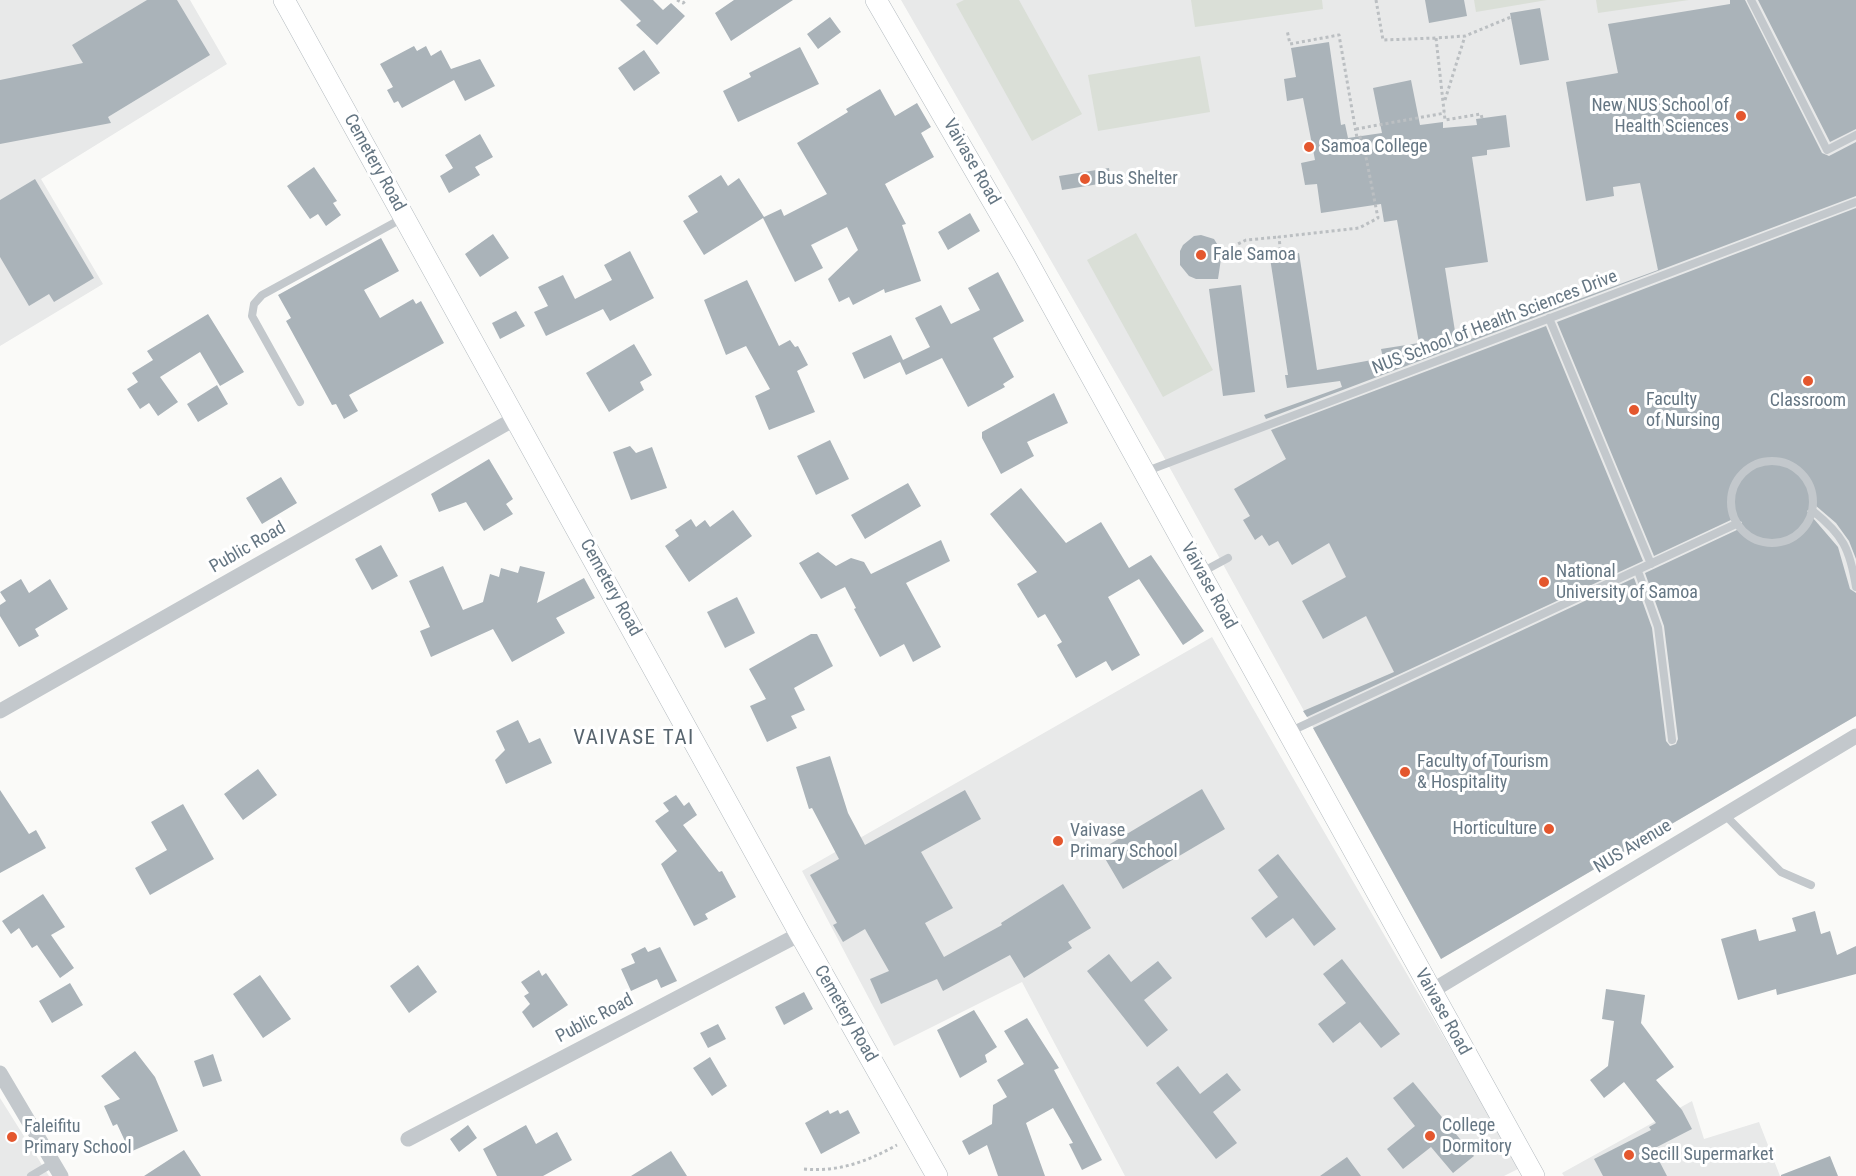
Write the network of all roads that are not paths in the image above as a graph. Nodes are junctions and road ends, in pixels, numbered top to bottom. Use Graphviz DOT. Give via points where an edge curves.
graph roads {
  1 [pos="284,0"];
  2 [pos="876,0"];
  3 [pos="1750,0"];
  4 [pos="1856,135"];
  5 [pos="1856,202"];
  6 [pos="404,218"];
  7 [pos="1549,318"];
  8 [pos="300,402"];
  9 [pos="516,418"];
  10 [pos="1146,472"];
  11 [pos="1813,511"];
  12 [pos="1736,524"];
  13 [pos="1228,558"];
  14 [pos="1651,564"];
  15 [pos="1638,571"];
  16 [pos="1201,573"];
  17 [pos="1856,587"];
  18 [pos="0,711"];
  19 [pos="1288,732"];
  20 [pos="1856,736"];
  21 [pos="1672,740"];
  22 [pos="1725,815"];
  23 [pos="1811,885"];
  24 [pos="800,934"];
  25 [pos="1430,992"];
  26 [pos="0,1073"];
  27 [pos="408,1139"];
  28 [pos="57,1170"];
  29 [pos="31,1176"];
  30 [pos="937,1176"];
  31 [pos="1534,1176"];
  1 -- 6 [label="street, Cemetery Road"];
  2 -- 10 [label="street, Vaivase Road"];
  3 -- 4 [label="lane" via="1827,150"];
  5 -- 7 [label="lane, NUS School of Health Sciences Drive"];
  6 -- 8 [label="lane" via="262,295 254,304 252,316"];
  6 -- 9 [label="street, Cemetery Road"];
  7 -- 10 [label="lane, NUS School of Health Sciences Drive"];
  7 -- 14 [label="lane"];
  9 -- 18 [label="street, Public Road"];
  9 -- 24 [label="street, Cemetery Road"];
  10 -- 16 [label="street, Vaivase Road"];
  11 -- 12 [label="lane" via="1800,532 1774,543 1760,541"];
  11 -- 12 [label="lane" via="1813,494 1799,470 1772,460 1760,462 1739,477 1734,489"];
  11 -- 17 [label="lane" via="1837,530 1852,562"];
  12 -- 14 [label="lane"];
  13 -- 16 [label="lane"];
  14 -- 15 [label="lane"];
  15 -- 19 [label="lane"];
  15 -- 21 [label="lane" via="1658,627"];
  16 -- 19 [label="street, Vaivase Road"];
  19 -- 25 [label="street, Vaivase Road"];
  20 -- 22 [label="street, NUS Avenue"];
  22 -- 23 [label="lane" via="1781,872"];
  22 -- 25 [label="street, NUS Avenue"];
  24 -- 27 [label="street, Public Road"];
  24 -- 30 [label="street, Cemetery Road"];
  25 -- 31 [label="street, Vaivase Road"];
  26 -- 28 [label="street"];
  28 -- 29 [label="lane"];
}
